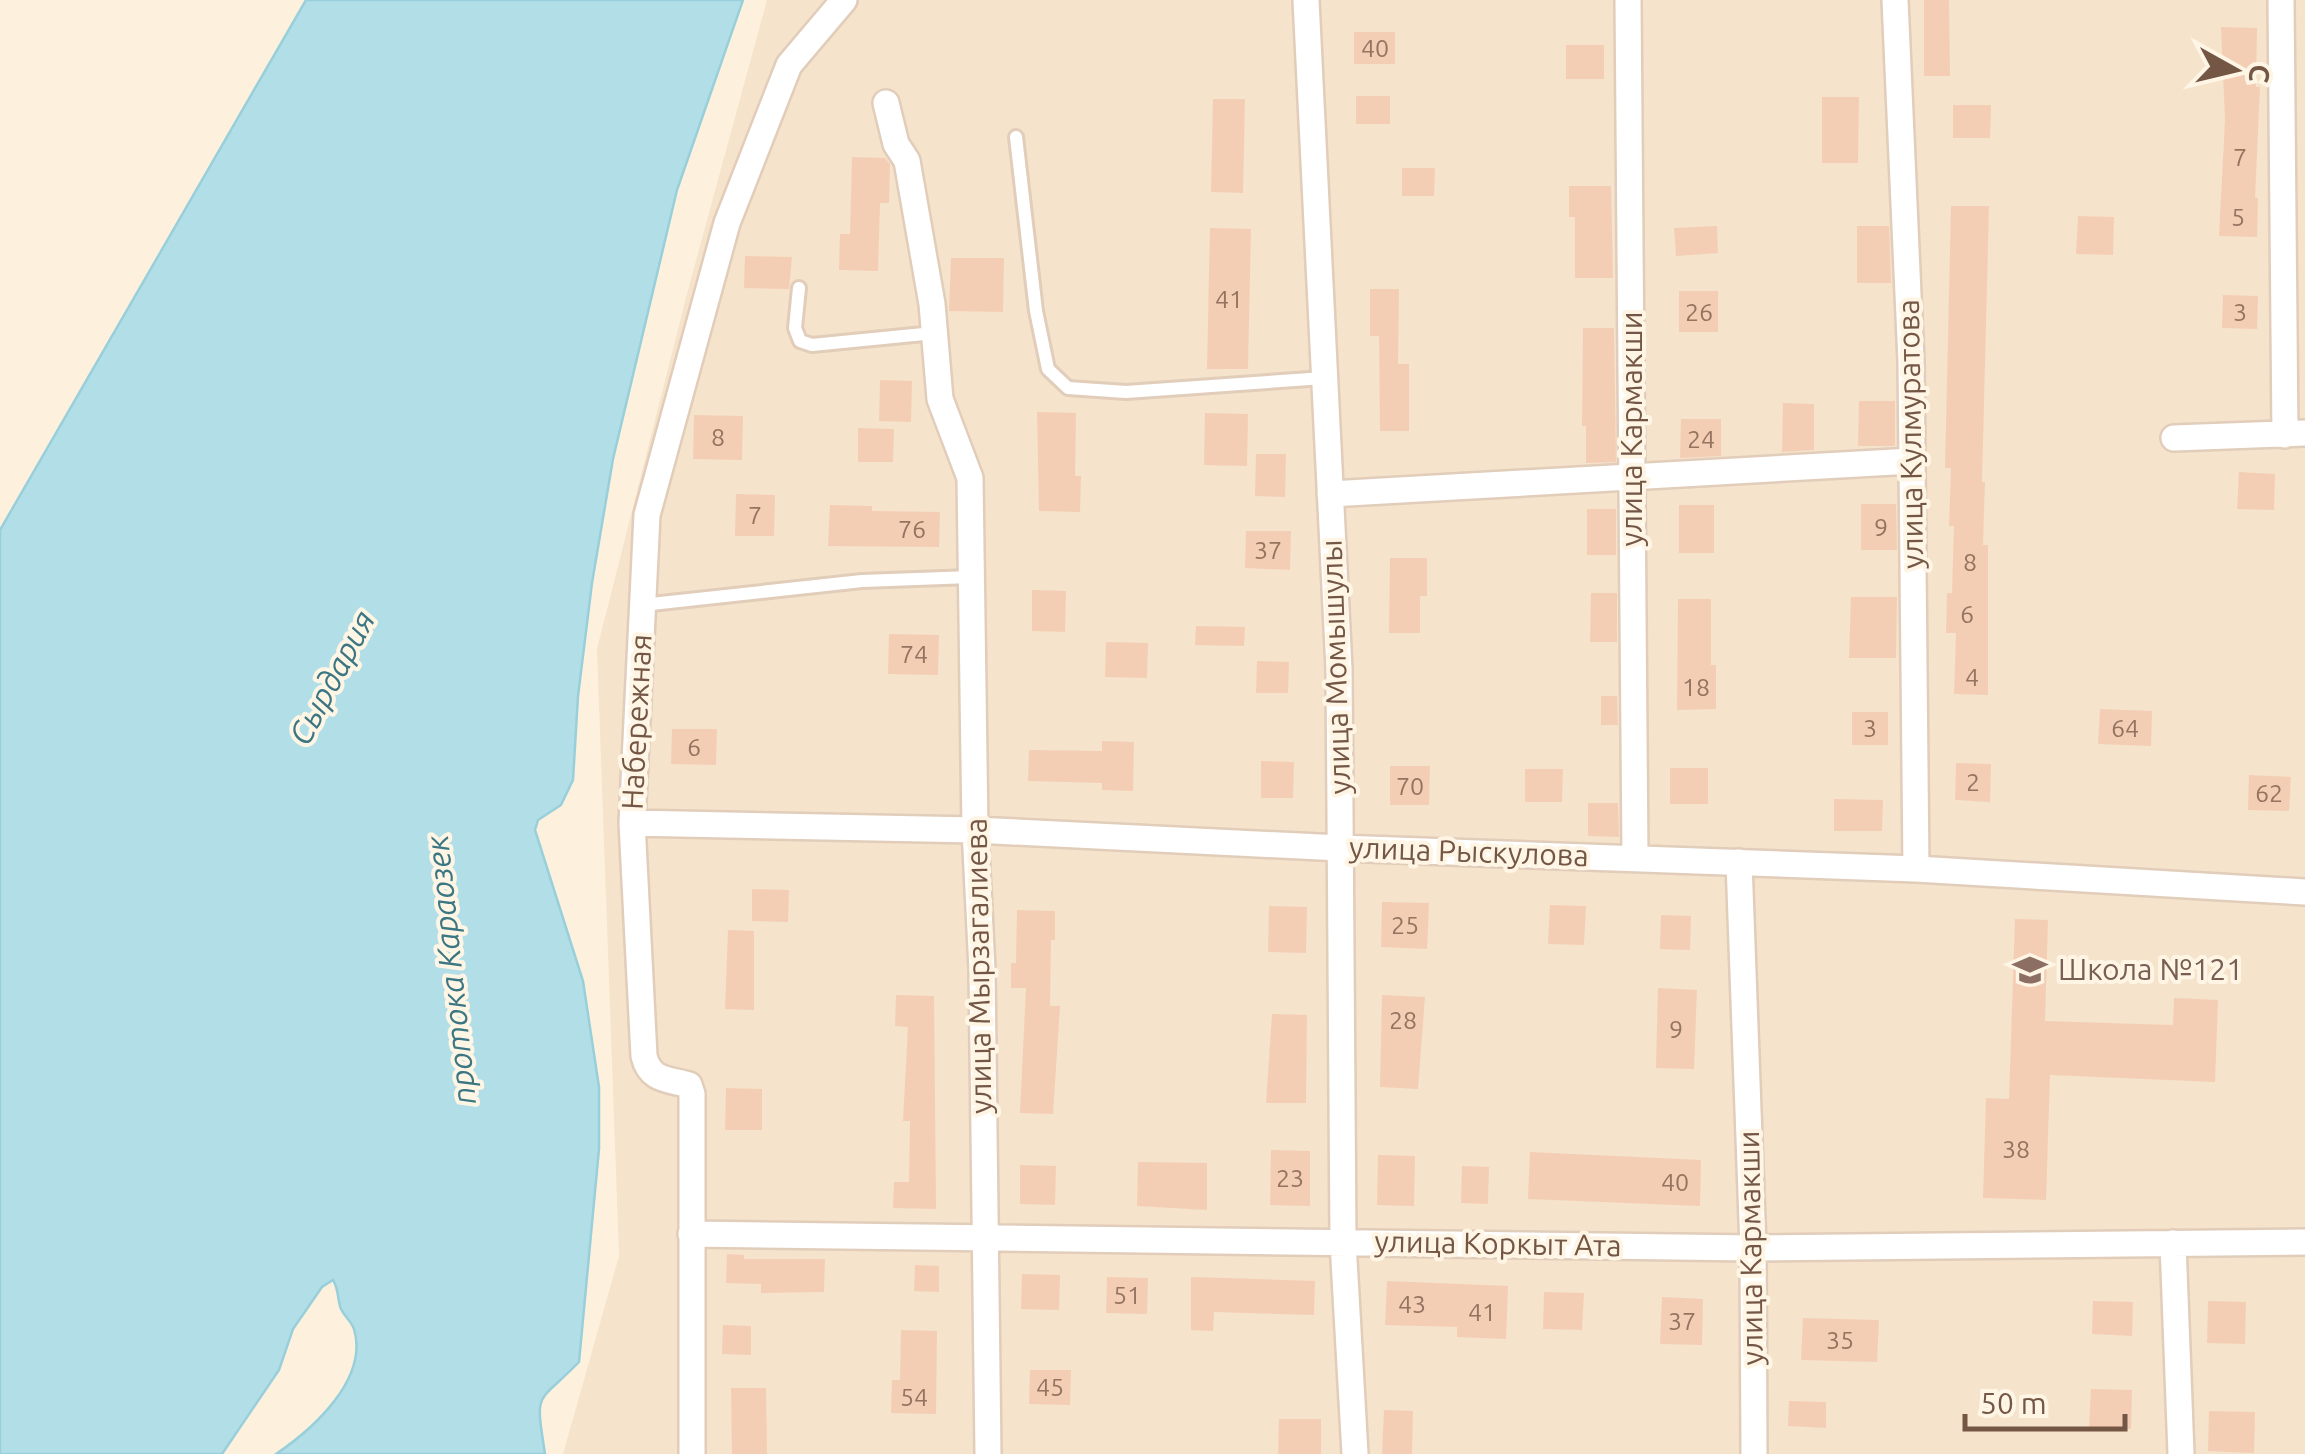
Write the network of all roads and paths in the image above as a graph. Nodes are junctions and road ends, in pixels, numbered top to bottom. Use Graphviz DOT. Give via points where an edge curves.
graph roads {
  1 [pos="844,0"];
  2 [pos="1306,0"];
  3 [pos="1628,0"];
  4 [pos="1895,0"];
  5 [pos="2280,0"];
  6 [pos="886,103"];
  7 [pos="1016,136"];
  8 [pos="800,288"];
  9 [pos="934,333"];
  10 [pos="1324,378"];
  11 [pos="2295,434"];
  12 [pos="2174,438"];
  13 [pos="1912,460"];
  14 [pos="1632,476"];
  15 [pos="1330,494"];
  16 [pos="971,577"];
  17 [pos="642,605"];
  18 [pos="632,822"];
  19 [pos="975,830"];
  20 [pos="1340,848"];
  21 [pos="1636,858"];
  22 [pos="1739,862"];
  23 [pos="1916,869"];
  24 [pos="2305,892"];
  25 [pos="691,1234"];
  26 [pos="983,1238"];
  27 [pos="1343,1242"];
  28 [pos="2305,1242"];
  29 [pos="2173,1243"];
  30 [pos="1753,1248"];
  31 [pos="692,1454"];
  32 [pos="988,1454"];
  33 [pos="1355,1454"];
  34 [pos="1754,1454"];
  35 [pos="2180,1454"];
  1 -- 17 [label="street, Набережная" via="790,65 727,223 646,515"];
  2 -- 10 [label="street, улица Момышулы"];
  3 -- 14 [label="street, улица Кармакши"];
  4 -- 13 [label="street, улица Кулмуратова"];
  5 -- 11 [label="street"];
  6 -- 9 [label="street, улица Мырзагалиева" via="907,161"];
  7 -- 10 [label="lane" via="1036,311 1048,369 1068,388 1126,392"];
  8 -- 9 [label="lane" via="800,341"];
  9 -- 16 [label="street, улица Мырзагалиева" via="940,398 970,478"];
  10 -- 15 [label="street, улица Момышулы"];
  11 -- 12 [label="street"];
  13 -- 14 [label="street"];
  13 -- 23 [label="street, улица Кулмуратова"];
  14 -- 15 [label="street"];
  14 -- 21 [label="street, улица Кармакши"];
  15 -- 20 [label="street, улица Момышулы"];
  16 -- 17 [label="lane" via="862,581"];
  16 -- 19 [label="street, улица Мырзагалиева"];
  17 -- 18 [label="street, Набережная"];
  18 -- 19 [label="street, улица Рыскулова"];
  18 -- 25 [label="street, Набережная" via="644,1056 656,1078 689,1084 692,1094"];
  19 -- 20 [label="street, улица Рыскулова"];
  19 -- 26 [label="street, улица Мырзагалиева"];
  20 -- 21 [label="street, улица Рыскулова"];
  20 -- 27 [label="street, улица Момышулы"];
  21 -- 22 [label="street, улица Рыскулова"];
  22 -- 23 [label="street, улица Рыскулова"];
  22 -- 30 [label="street, улица Кармакши"];
  23 -- 24 [label="street, улица Рыскулова"];
  25 -- 26 [label="street, улица Коркыт Ата"];
  25 -- 31 [label="street, Набережная"];
  26 -- 27 [label="street, улица Коркыт Ата"];
  26 -- 32 [label="street, улица Мырзагалиева"];
  27 -- 30 [label="street, улица Коркыт Ата"];
  27 -- 33 [label="street, улица Момышулы"];
  28 -- 29 [label="street, улица Коркыт Ата"];
  29 -- 30 [label="street, улица Коркыт Ата"];
  29 -- 35 [label="street"];
  30 -- 34 [label="street, улица Кармакши"];
}
